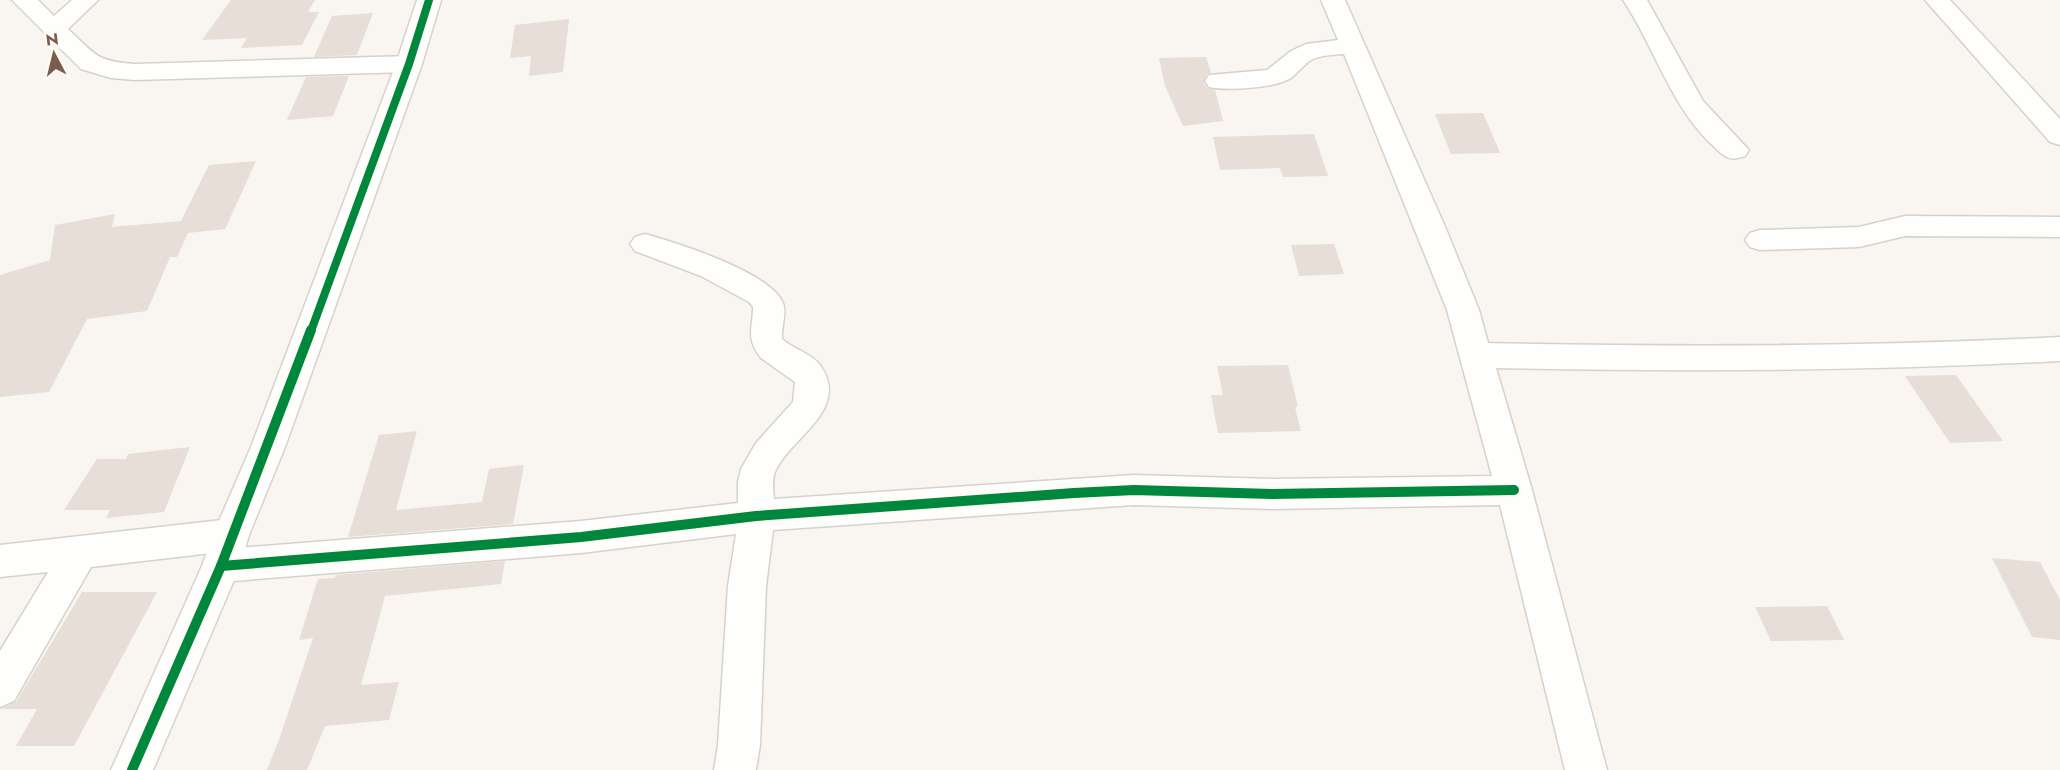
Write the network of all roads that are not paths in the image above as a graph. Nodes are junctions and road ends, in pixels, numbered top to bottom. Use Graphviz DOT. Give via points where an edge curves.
graph roads {
  1 [pos="24,0"];
  2 [pos="86,0"];
  3 [pos="429,0"];
  4 [pos="1333,0"];
  5 [pos="1635,0"];
  6 [pos="1937,0"];
  7 [pos="55,28"];
  8 [pos="1352,46"];
  9 [pos="409,64"];
  10 [pos="1218,81"];
  11 [pos="2060,136"];
  12 [pos="1735,150"];
  13 [pos="2060,228"];
  14 [pos="1760,240"];
  15 [pos="645,244"];
  16 [pos="2060,349"];
  17 [pos="1476,355"];
  18 [pos="1514,490"];
  19 [pos="756,516"];
  20 [pos="226,550"];
  21 [pos="80,553"];
  22 [pos="0,561"];
  23 [pos="0,688"];
  24 [pos="132,770"];
  25 [pos="735,770"];
  26 [pos="1586,770"];
  1 -- 7 [label="street"];
  2 -- 7 [label="street"];
  3 -- 9 [label="street"];
  4 -- 8 [label="street"];
  5 -- 12 [label="street" via="1662,43 1692,104"];
  6 -- 11 [label="street"];
  7 -- 9 [label="street" via="90,64 111,70"];
  8 -- 10 [label="street" via="1315,49 1270,77"];
  8 -- 17 [label="street" via="1431,229"];
  9 -- 20 [label="street" via="268,447"];
  13 -- 14 [label="street" via="1905,226 1859,237"];
  15 -- 19 [label="street" via="759,292 770,309 765,326 770,348 803,366 811,376 808,408 759,467"];
  16 -- 17 [label="street" via="1872,358"];
  17 -- 18 [label="street"];
  18 -- 19 [label="street" via="1261,494 1134,490"];
  18 -- 26 [label="street"];
  19 -- 20 [label="street" via="581,537"];
  19 -- 25 [label="street" via="747,585"];
  20 -- 21 [label="street"];
  20 -- 24 [label="street"];
  21 -- 22 [label="street"];
  21 -- 23 [label="street"];
}
